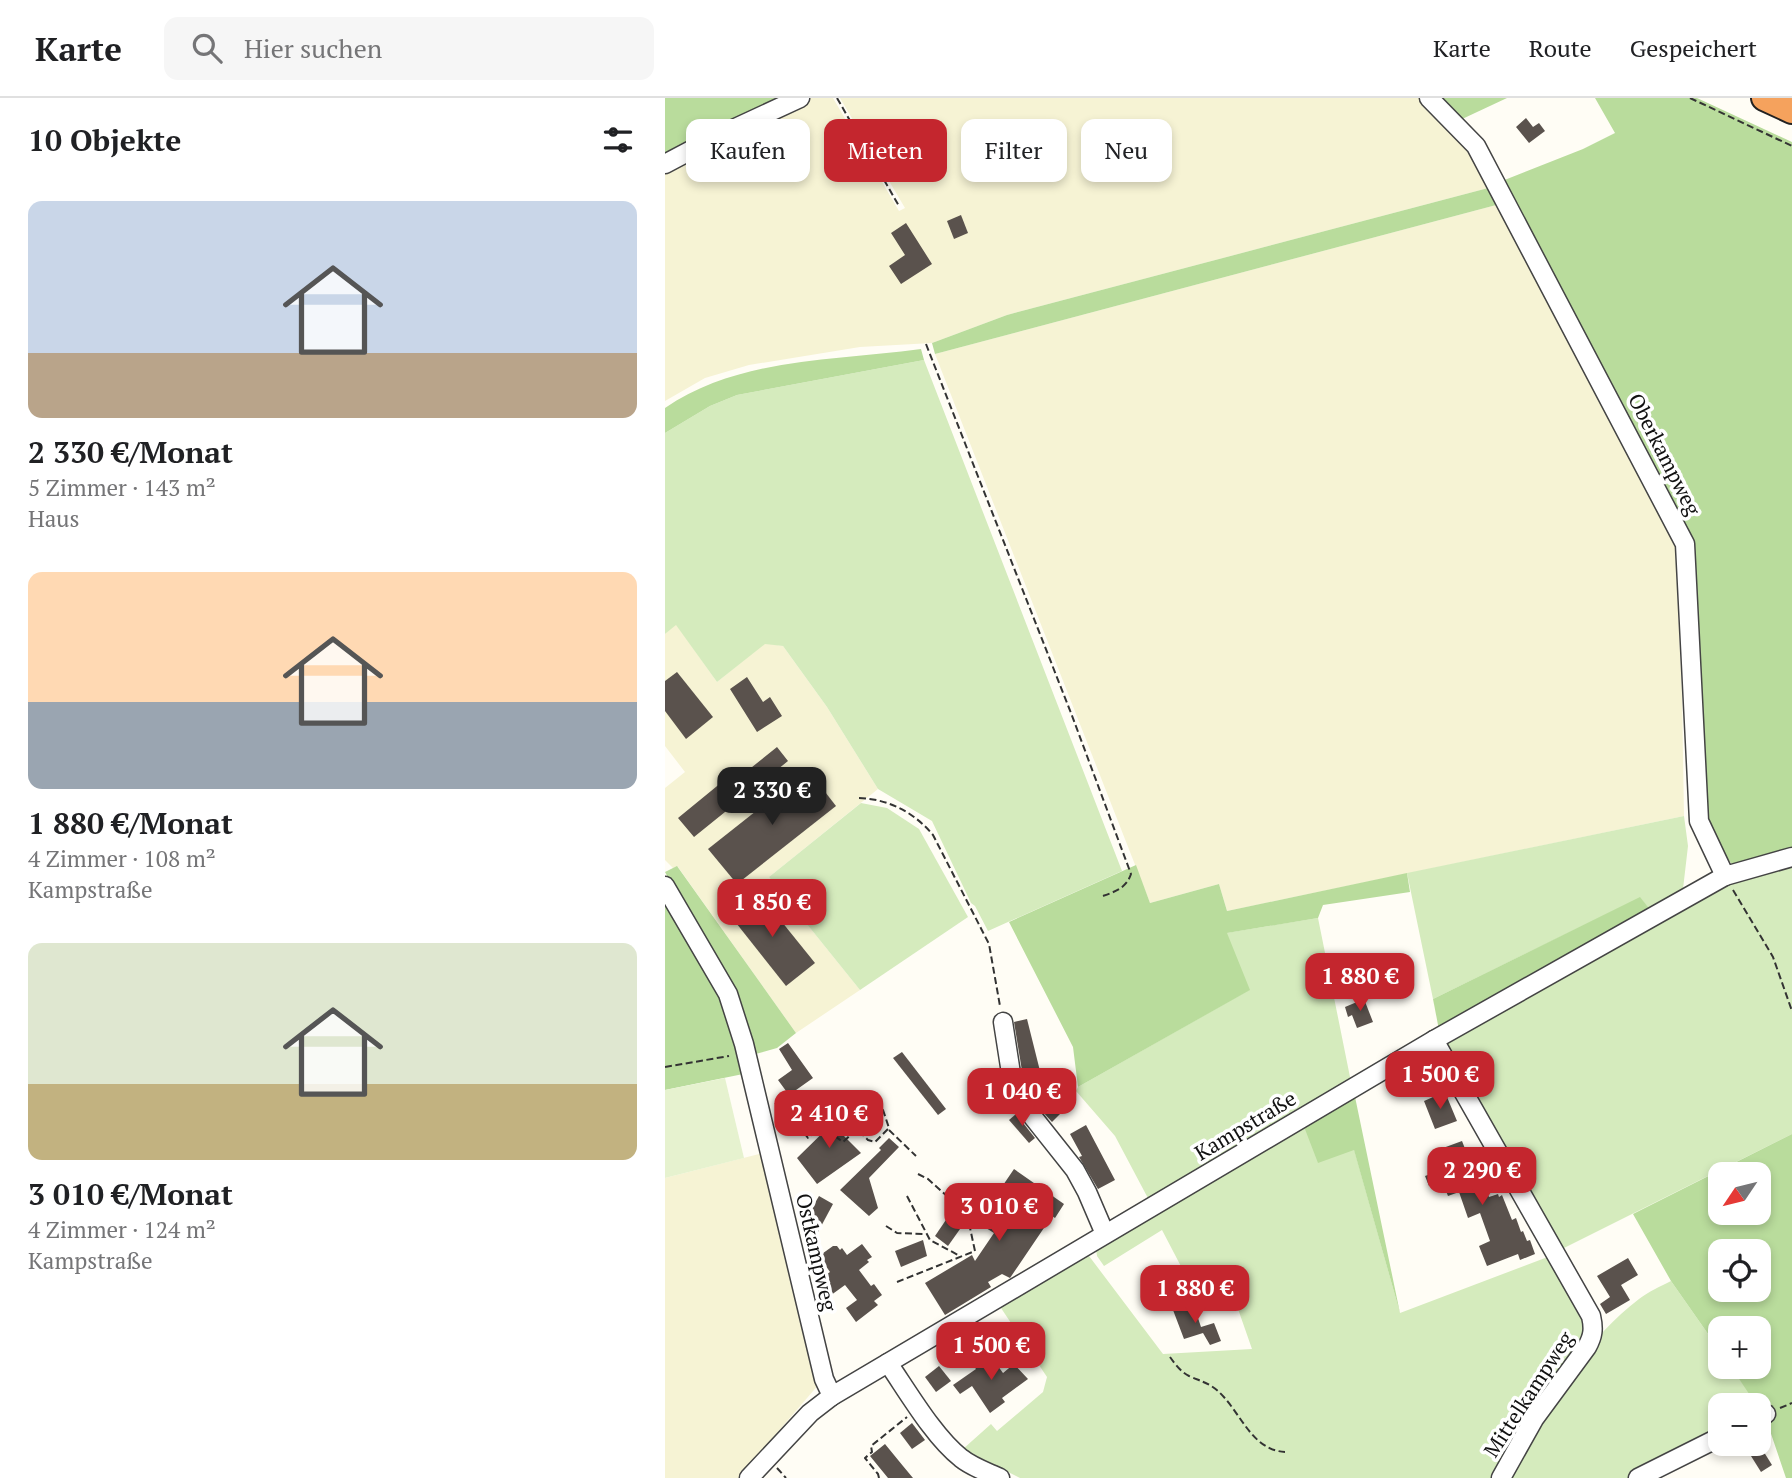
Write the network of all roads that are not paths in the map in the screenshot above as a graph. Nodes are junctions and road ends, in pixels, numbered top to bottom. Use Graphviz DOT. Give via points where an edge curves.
graph roads {
  1 [pos="800,98"];
  2 [pos="1429,98"];
  3 [pos="1764,98"];
  4 [pos="1792,111"];
  5 [pos="665,164"];
  6 [pos="1792,856"];
  7 [pos="1725,876"];
  8 [pos="665,886"];
  9 [pos="1003,1022"];
  10 [pos="1434,1040"];
  11 [pos="1105,1234"];
  12 [pos="888,1363"];
  13 [pos="832,1396"];
  14 [pos="1708,1443"];
  15 [pos="967,1471"];
  16 [pos="749,1478"];
  17 [pos="1000,1478"];
  18 [pos="1501,1478"];
  19 [pos="1638,1478"];
  1 -- 5 [label="street"];
  2 -- 7 [label="street, Oberkampweg" via="1476,146 1685,544 1699,821"];
  3 -- 4 [label="highway"];
  6 -- 7 [label="street, Kampstraße"];
  7 -- 10 [label="street, Kampstraße"];
  8 -- 13 [label="street, Ostkampweg" via="728,994"];
  9 -- 11 [label="street" via="1013,1086 1075,1170"];
  10 -- 11 [label="street, Kampstraße"];
  10 -- 18 [label="street, Mittelkampweg" via="1594,1327 1587,1347 1534,1419"];
  11 -- 12 [label="street, Kampstraße"];
  12 -- 13 [label="street, Kampstraße"];
  12 -- 15 [label="street"];
  13 -- 16 [label="street, Kampstraße"];
  14 -- 19 [label="street"];
  15 -- 17 [label="street"];
}
